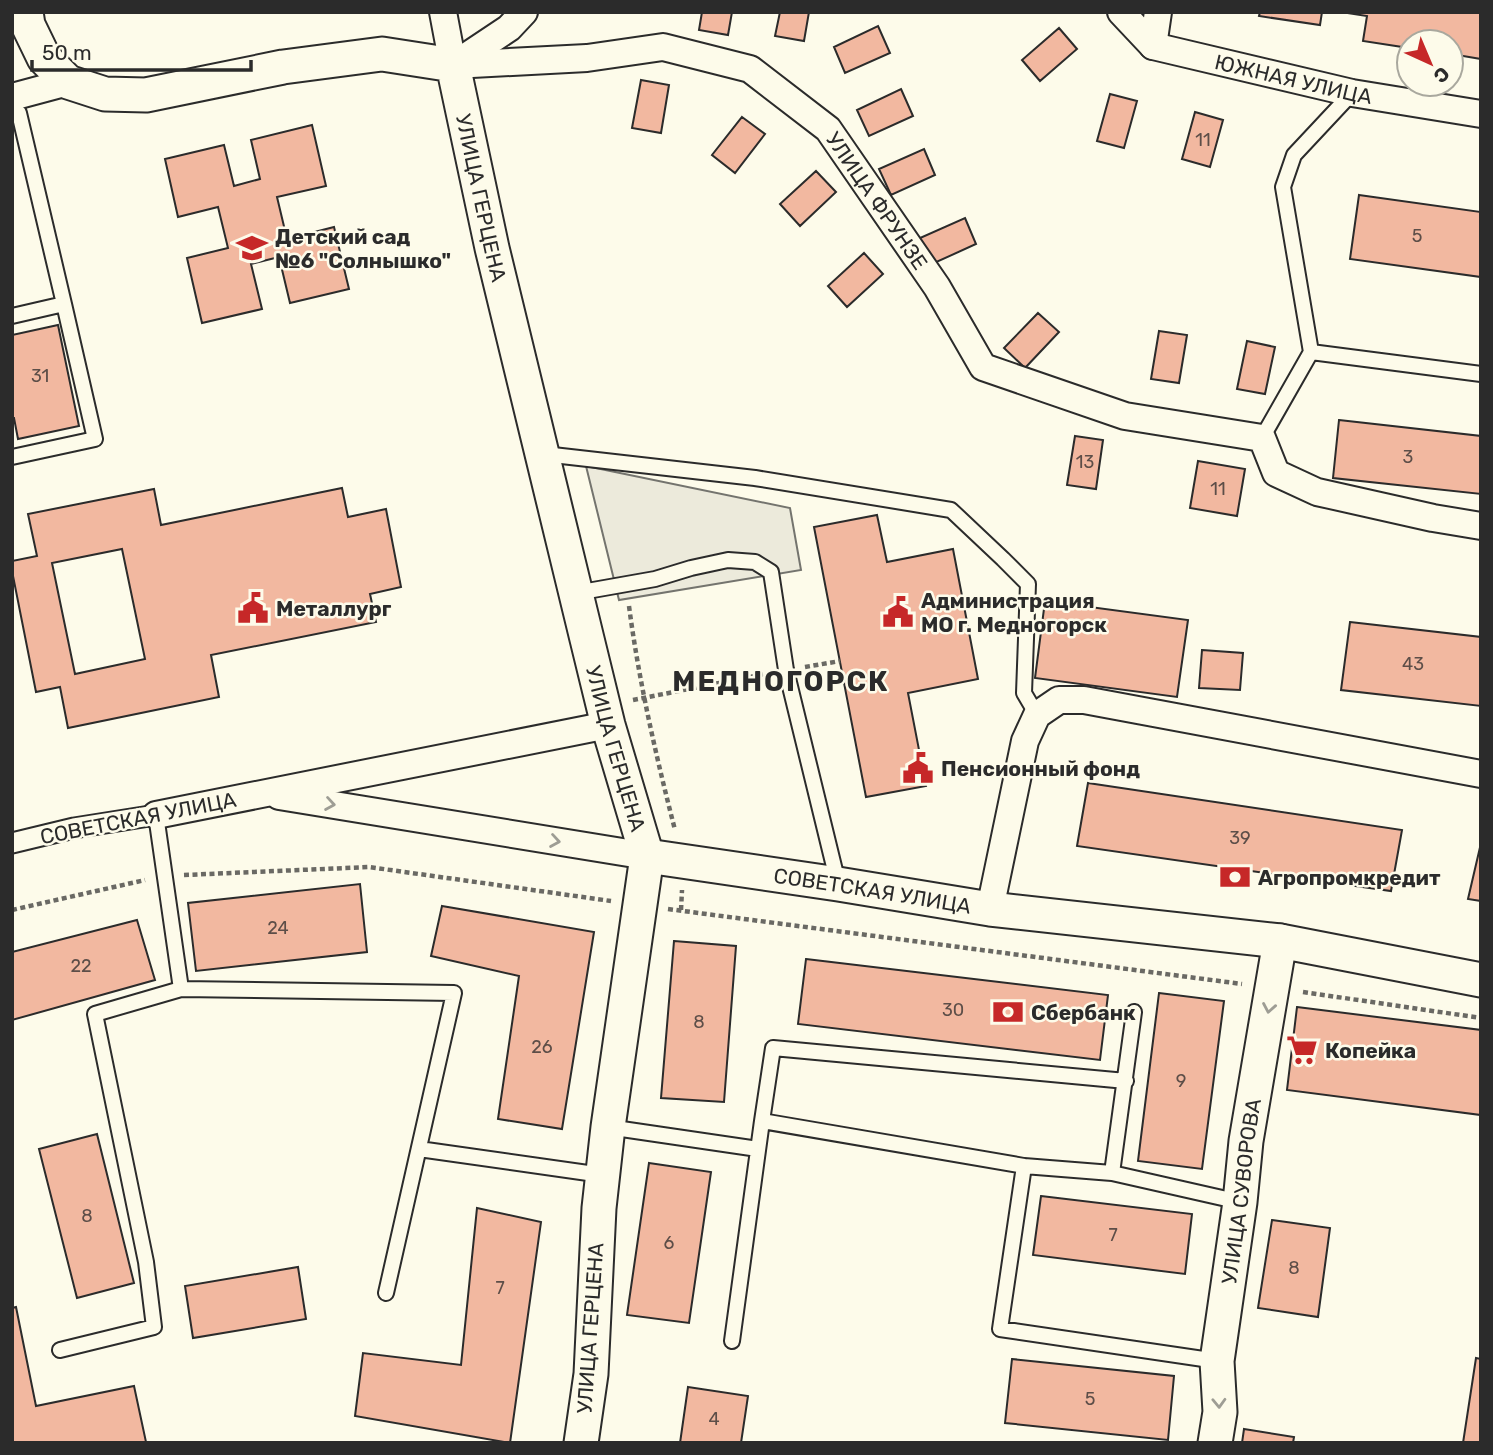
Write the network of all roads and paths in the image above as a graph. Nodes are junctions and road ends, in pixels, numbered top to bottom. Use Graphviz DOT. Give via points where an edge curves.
graph roads {
  1 [pos="443,12"];
  2 [pos="524,12"];
  3 [pos="1121,12"];
  4 [pos="1158,12"];
  5 [pos="27,18"];
  6 [pos="1153,46"];
  7 [pos="453,65"];
  8 [pos="55,86"];
  9 [pos="1352,93"];
  10 [pos="15,109"];
  11 [pos="1481,114"];
  12 [pos="64,304"];
  13 [pos="12,316"];
  14 [pos="1311,352"];
  15 [pos="1481,374"];
  16 [pos="1262,438"];
  17 [pos="544,454"];
  18 [pos="12,457"];
  19 [pos="1481,526"];
  20 [pos="626,585"];
  21 [pos="576,593"];
  22 [pos="840,661"];
  23 [pos="786,670"];
  24 [pos="644,697"];
  25 [pos="1037,715"];
  26 [pos="607,716"];
  27 [pos="1481,774"];
  28 [pos="263,793"];
  29 [pos="156,815"];
  30 [pos="12,843"];
  31 [pos="647,856"];
  32 [pos="683,862"];
  33 [pos="165,876"];
  34 [pos="838,884"];
  35 [pos="639,905"];
  36 [pos="990,909"];
  37 [pos="12,910"];
  38 [pos="681,910"];
  39 [pos="1280,941"];
  40 [pos="1481,980"];
  41 [pos="1272,988"];
  42 [pos="181,989"];
  43 [pos="1134,1012"];
  44 [pos="1481,1018"];
  45 [pos="1126,1081"];
  46 [pos="762,1121"];
  47 [pos="608,1126"];
  48 [pos="419,1149"];
  49 [pos="758,1149"];
  50 [pos="1024,1166"];
  51 [pos="1112,1173"];
  52 [pos="602,1175"];
  53 [pos="1240,1202"];
  54 [pos="386,1293"];
  55 [pos="733,1340"];
  56 [pos="60,1350"];
  57 [pos="1217,1361"];
  58 [pos="581,1443"];
  59 [pos="1215,1443"];
  1 -- 7 [label="street"];
  2 -- 7 [label="street" via="509,28"];
  3 -- 6 [label="street"];
  4 -- 6 [label="street"];
  5 -- 8 [label="street"];
  6 -- 9 [label="street, ЮЖНАЯ УЛИЦА"];
  7 -- 8 [label="street" via="382,54 283,67 146,95"];
  7 -- 16 [label="street, УЛИЦА ФРУНЗЕ" via="587,58 663,47 750,69 828,129 937,287 983,367 1125,416"];
  7 -- 17 [label="street, УЛИЦА ГЕРЦЕНА" via="492,248"];
  8 -- 10 [label="street"];
  9 -- 11 [label="street, ЮЖНАЯ УЛИЦА"];
  9 -- 14 [label="lane" via="1294,155 1283,187"];
  10 -- 12 [label="lane"];
  12 -- 13 [label="lane"];
  12 -- 18 [label="lane" via="95,439"];
  14 -- 15 [label="lane"];
  14 -- 16 [label="lane"];
  16 -- 19 [label="street" via="1276,472 1317,492"];
  17 -- 21 [label="street, УЛИЦА ГЕРЦЕНА"];
  17 -- 25 [label="lane" via="755,478 951,510 1028,584 1024,693"];
  20 -- 21 [label="lane"];
  20 -- 23 [label="lane" via="728,560 755,562 771,572"];
  20 -- 24 [label="path"];
  21 -- 26 [label="street, УЛИЦА ГЕРЦЕНА"];
  22 -- 23 [label="path"];
  23 -- 24 [label="path"];
  23 -- 34 [label="lane"];
  24 -- 26 [label="path"];
  24 -- 32 [label="path"];
  25 -- 27 [label="street" via="1059,700 1084,700"];
  25 -- 36 [label="street" via="1025,741"];
  26 -- 28 [label="street, СОВЕТСКАЯ УЛИЦА"];
  26 -- 31 [label="street, УЛИЦА ГЕРЦЕНА"];
  28 -- 29 [label="street, СОВЕТСКАЯ УЛИЦА"];
  28 -- 31 [label="street, СОВЕТСКАЯ УЛИЦА, one-way"];
  29 -- 30 [label="street, СОВЕТСКАЯ УЛИЦА"];
  29 -- 33 [label="lane"];
  31 -- 32 [label="street, СОВЕТСКАЯ УЛИЦА"];
  31 -- 35 [label="street, УЛИЦА ГЕРЦЕНА"];
  32 -- 34 [label="street, СОВЕТСКАЯ УЛИЦА"];
  32 -- 38 [label="path"];
  33 -- 35 [label="path" via="369,867"];
  33 -- 37 [label="path"];
  33 -- 42 [label="lane"];
  34 -- 36 [label="street, СОВЕТСКАЯ УЛИЦА"];
  35 -- 38 [label="path"];
  35 -- 47 [label="street, УЛИЦА ГЕРЦЕНА"];
  36 -- 39 [label="street, СОВЕТСКАЯ УЛИЦА"];
  38 -- 41 [label="path"];
  39 -- 40 [label="street, СОВЕТСКАЯ УЛИЦА"];
  39 -- 41 [label="street, УЛИЦА СУВОРОВА"];
  41 -- 44 [label="path"];
  41 -- 53 [label="street, УЛИЦА СУВОРОВА, one-way"];
  42 -- 48 [label="lane" via="454,992"];
  42 -- 56 [label="lane" via="95,1014 146,1262 154,1327"];
  43 -- 45 [label="lane"];
  45 -- 46 [label="lane" via="773,1048"];
  45 -- 51 [label="lane"];
  46 -- 49 [label="lane"];
  46 -- 50 [label="lane"];
  47 -- 49 [label="lane"];
  47 -- 52 [label="street, УЛИЦА ГЕРЦЕНА"];
  48 -- 52 [label="lane"];
  48 -- 54 [label="lane"];
  49 -- 55 [label="lane"];
  50 -- 51 [label="lane"];
  50 -- 57 [label="lane" via="1000,1329"];
  51 -- 53 [label="lane"];
  52 -- 58 [label="street, УЛИЦА ГЕРЦЕНА" via="591,1374"];
  53 -- 57 [label="street, УЛИЦА СУВОРОВА"];
  57 -- 59 [label="street, УЛИЦА СУВОРОВА, one-way" via="1220,1412"];
}
